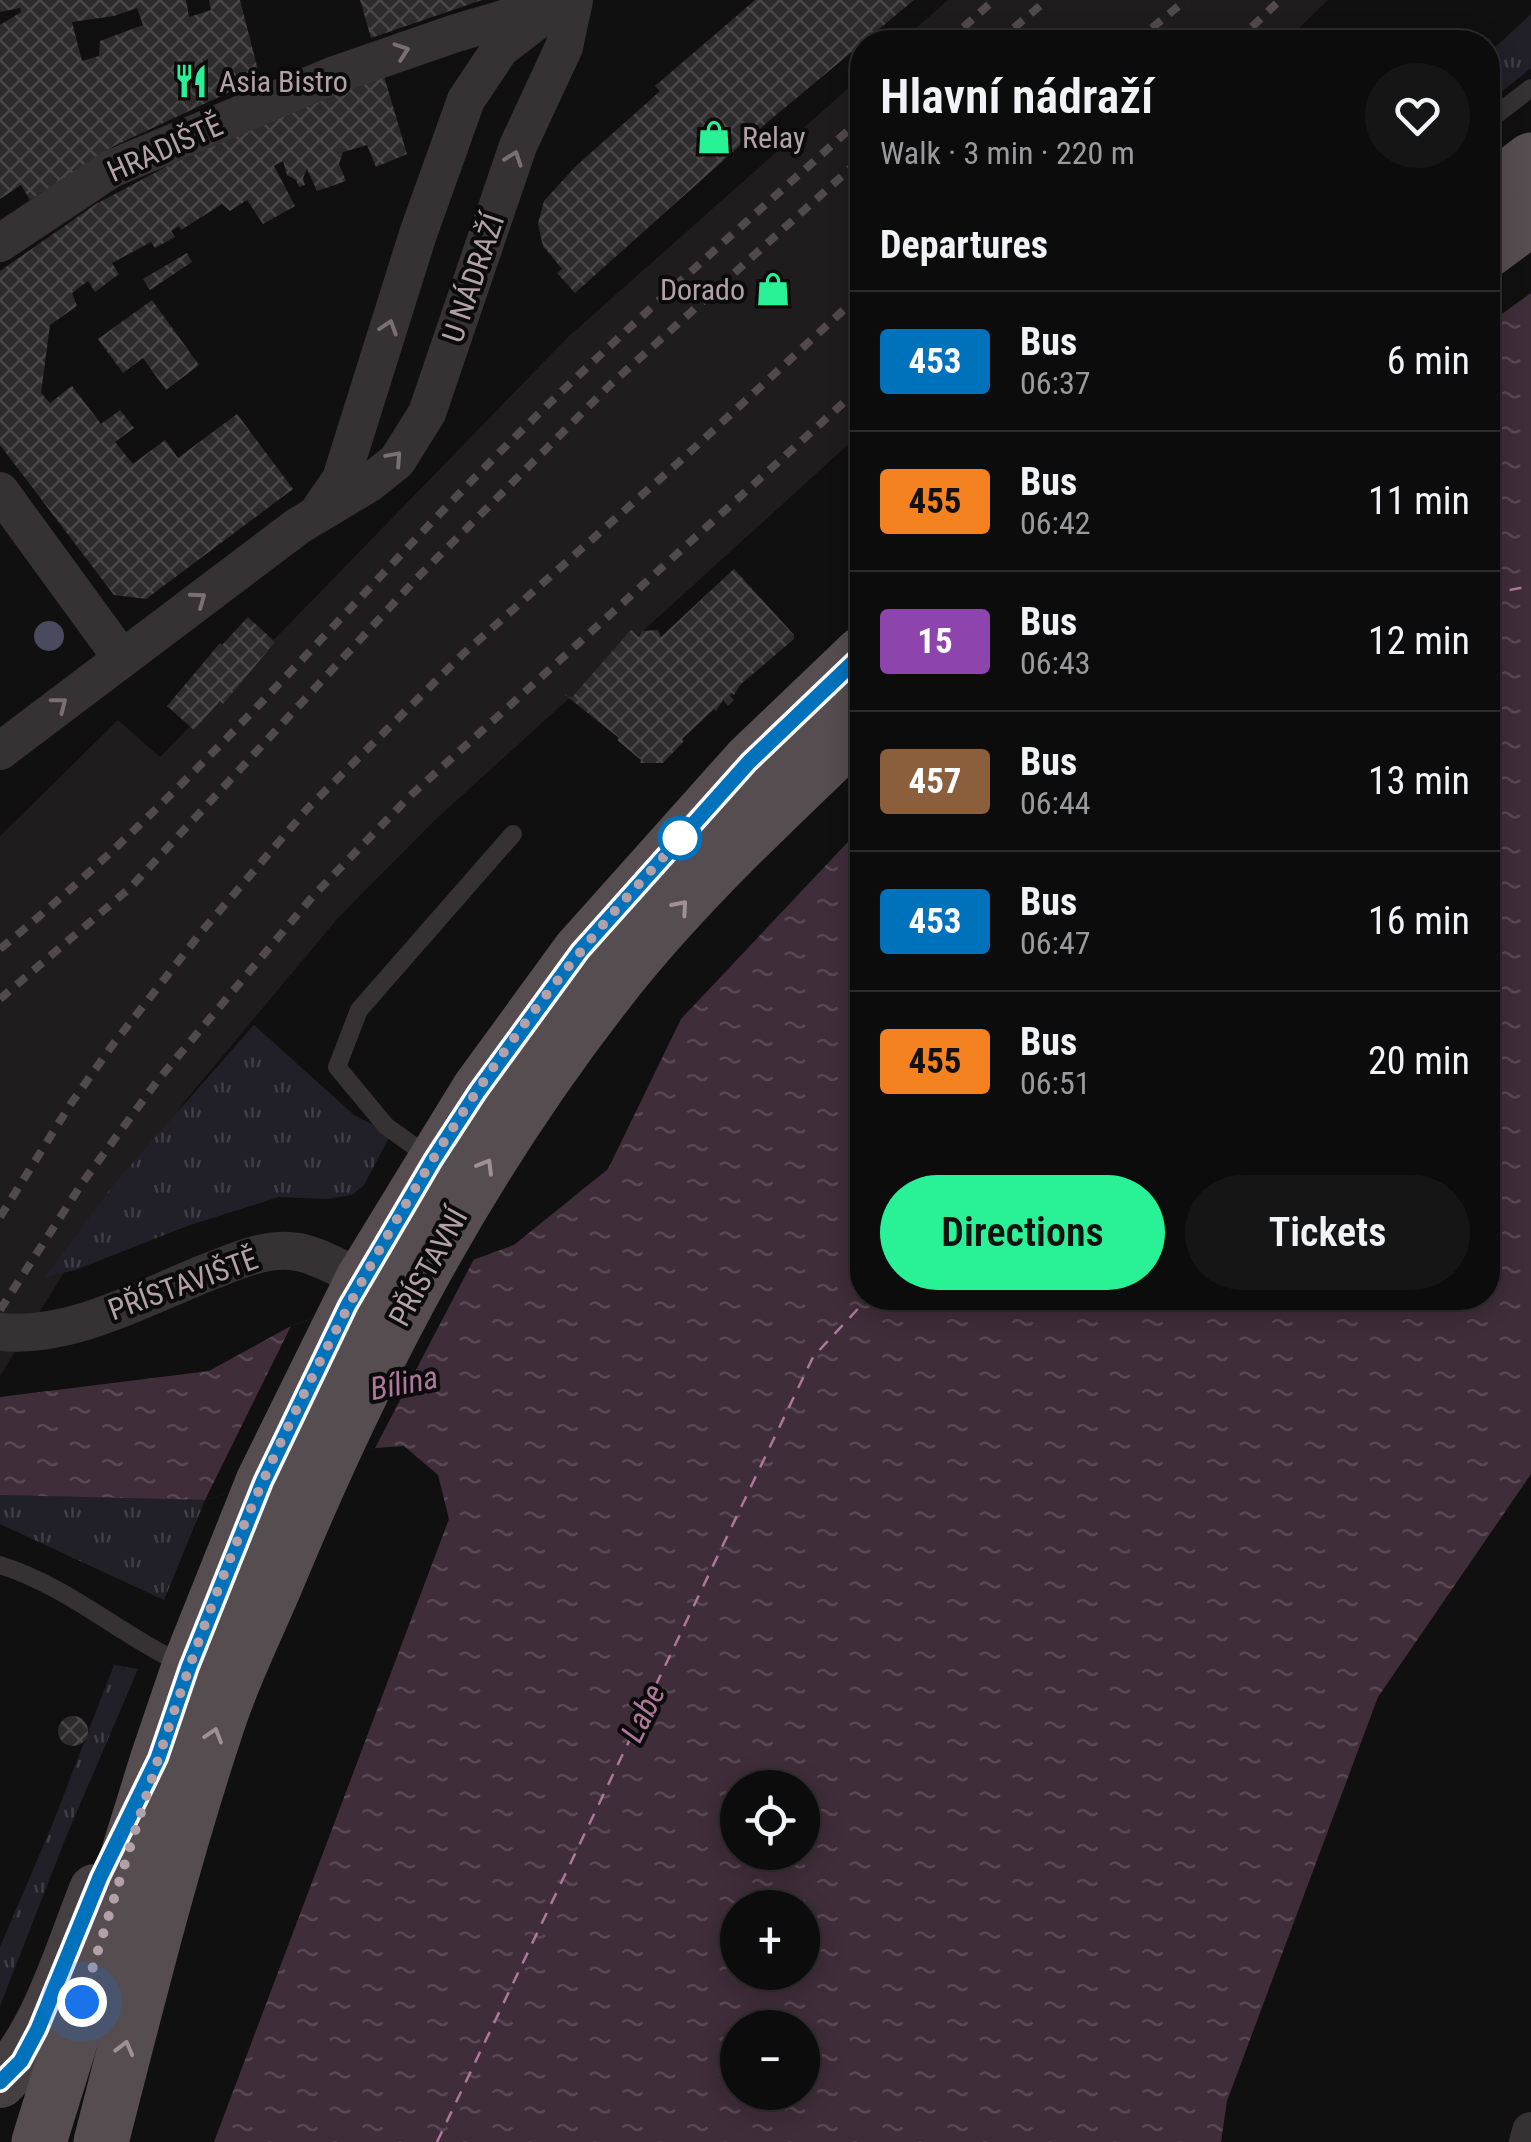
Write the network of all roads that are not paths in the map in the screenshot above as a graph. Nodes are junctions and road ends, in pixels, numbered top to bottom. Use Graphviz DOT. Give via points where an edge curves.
graph roads {
  1 [pos="571,0"];
  2 [pos="1531,88"];
  3 [pos="1500,112"];
  4 [pos="1531,160"];
  5 [pos="1500,184"];
  6 [pos="1531,218"];
  7 [pos="1500,241"];
  8 [pos="0,243"];
  9 [pos="0,491"];
  10 [pos="317,514"];
  11 [pos="121,657"];
  12 [pos="850,665"];
  13 [pos="850,738"];
  14 [pos="0,751"];
  15 [pos="513,834"];
  16 [pos="433,1160"];
  17 [pos="356,1292"];
  18 [pos="0,1332"];
  19 [pos="0,1565"];
  20 [pos="189,1667"];
  21 [pos="158,1758"];
  22 [pos="0,2082"];
  23 [pos="1531,2131"];
  24 [pos="39,2142"];
  25 [pos="101,2142"];
  26 [pos="1528,2142"];
  8 -- 1 [label="street, HRADIŠTĚ, one-way" via="112,169 332,76"];
  10 -- 1 [label="street, U NÁDRAŽÍ, one-way" via="341,480 466,100 500,50"];
  10 -- 1 [label="street, U NÁDRAŽÍ, one-way" via="397,461 427,413 518,146 564,47"];
  2 -- 3 [label="lane"];
  4 -- 5 [label="main road"];
  6 -- 7 [label="main road"];
  9 -- 11 [label="street"];
  11 -- 10 [label="street, U NÁDRAŽÍ, one-way"];
  14 -- 11 [label="street, U NÁDRAŽÍ, one-way"];
  12 -- 16 [label="main road, PŘÍSTAVNÍ" via="749,762 580,951"];
  25 -- 13 [label="main road, PŘÍSTAVNÍ, one-way" via="219,1720 326,1463 418,1280 518,1112 608,990 714,868"];
  15 -- 16 [label="lane" via="359,1010 337,1066 386,1126"];
  16 -- 17 [label="main road, PŘÍSTAVNÍ"];
  17 -- 18 [label="street, PŘÍSTAVIŠTĚ" via="300,1252 273,1252 70,1326"];
  17 -- 20 [label="main road, PŘÍSTAVNÍ" via="263,1482"];
  19 -- 20 [label="lane" via="62,1591"];
  20 -- 21 [label="main road, PŘÍSTAVNÍ"];
  21 -- 22 [label="main road" via="38,2029"];
  21 -- 24 [label="main road, PŘÍSTAVNÍ"];
  23 -- 26 [label="street"];
}
